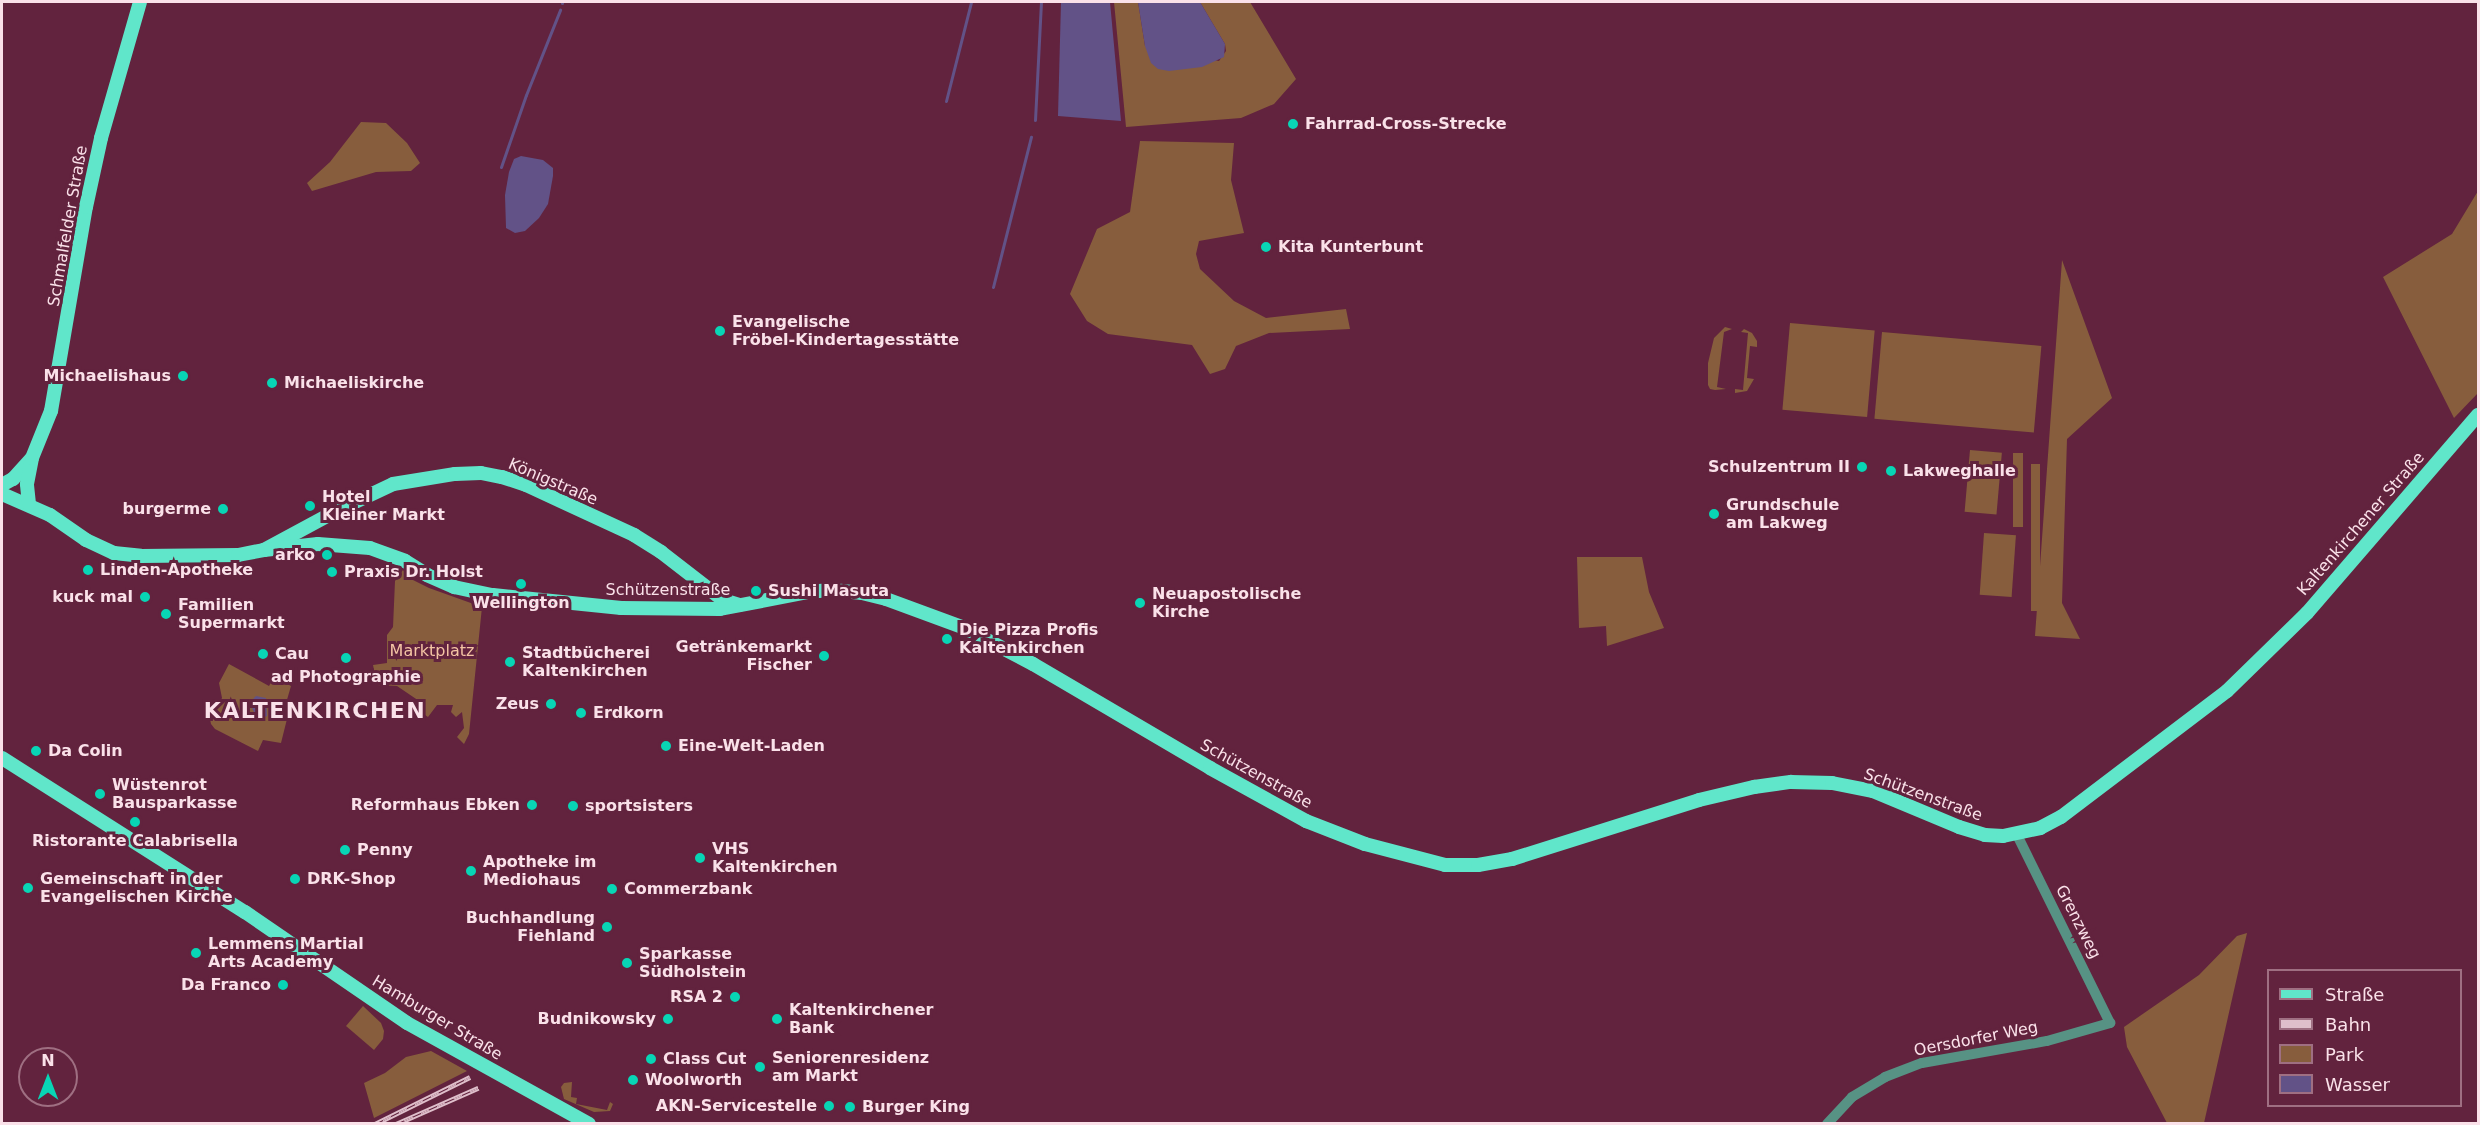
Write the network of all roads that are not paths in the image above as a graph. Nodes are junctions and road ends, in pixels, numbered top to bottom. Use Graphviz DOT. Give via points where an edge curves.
graph roads {
  1 [pos="140,2"];
  2 [pos="2478,415"];
  3 [pos="32,458"];
  4 [pos="2,485"];
  5 [pos="2,494"];
  6 [pos="23,502"];
  7 [pos="315,522"];
  8 [pos="327,545"];
  9 [pos="264,550"];
  10 [pos="711,592"];
  11 [pos="744,606"];
  12 [pos="706,609"];
  13 [pos="2,758"];
  14 [pos="2017,835"];
  15 [pos="2110,1023"];
  16 [pos="589,1124"];
  17 [pos="1827,1124"];
  1 -- 3 [label="main road, Schmalfelder Straße" via="98,149 51,411"];
  2 -- 14 [label="main road, Kaltenkirchener Straße" via="2268,654 2227,691 2061,817"];
  3 -- 4 [label="main road, Schmalfelder Straße"];
  3 -- 6 [label="main road, Schmalfelder Straße"];
  5 -- 6 [label="main road"];
  6 -- 9 [label="main road, Königstraße" via="96,545 126,556 238,555"];
  7 -- 8 [label="main road" via="318,540"];
  7 -- 9 [label="main road, Königstraße"];
  7 -- 10 [label="main road, Königstraße" via="393,484 455,474 502,477 634,535"];
  8 -- 9 [label="main road, Schützenstraße"];
  8 -- 12 [label="main road, Schützenstraße" via="370,548 390,554 454,587 493,595 621,608"];
  10 -- 11 [label="main road, Königstraße"];
  10 -- 12 [label="main road"];
  11 -- 12 [label="main road, Schützenstraße"];
  11 -- 14 [label="main road, Schützenstraße" via="833,590 862,592 905,604 962,627 1033,664 1306,820 1365,844 1445,865 1478,865 1512,858 1699,800 1791,782 1832,783 1873,791 1985,835"];
  13 -- 16 [label="main road, Hamburger Straße" via="245,912 407,1023"];
  14 -- 15 [label="street, Grenzweg"];
  15 -- 17 [label="street, Oersdorfer Weg" via="2066,1037 1922,1063 1885,1077 1852,1097"];
}
